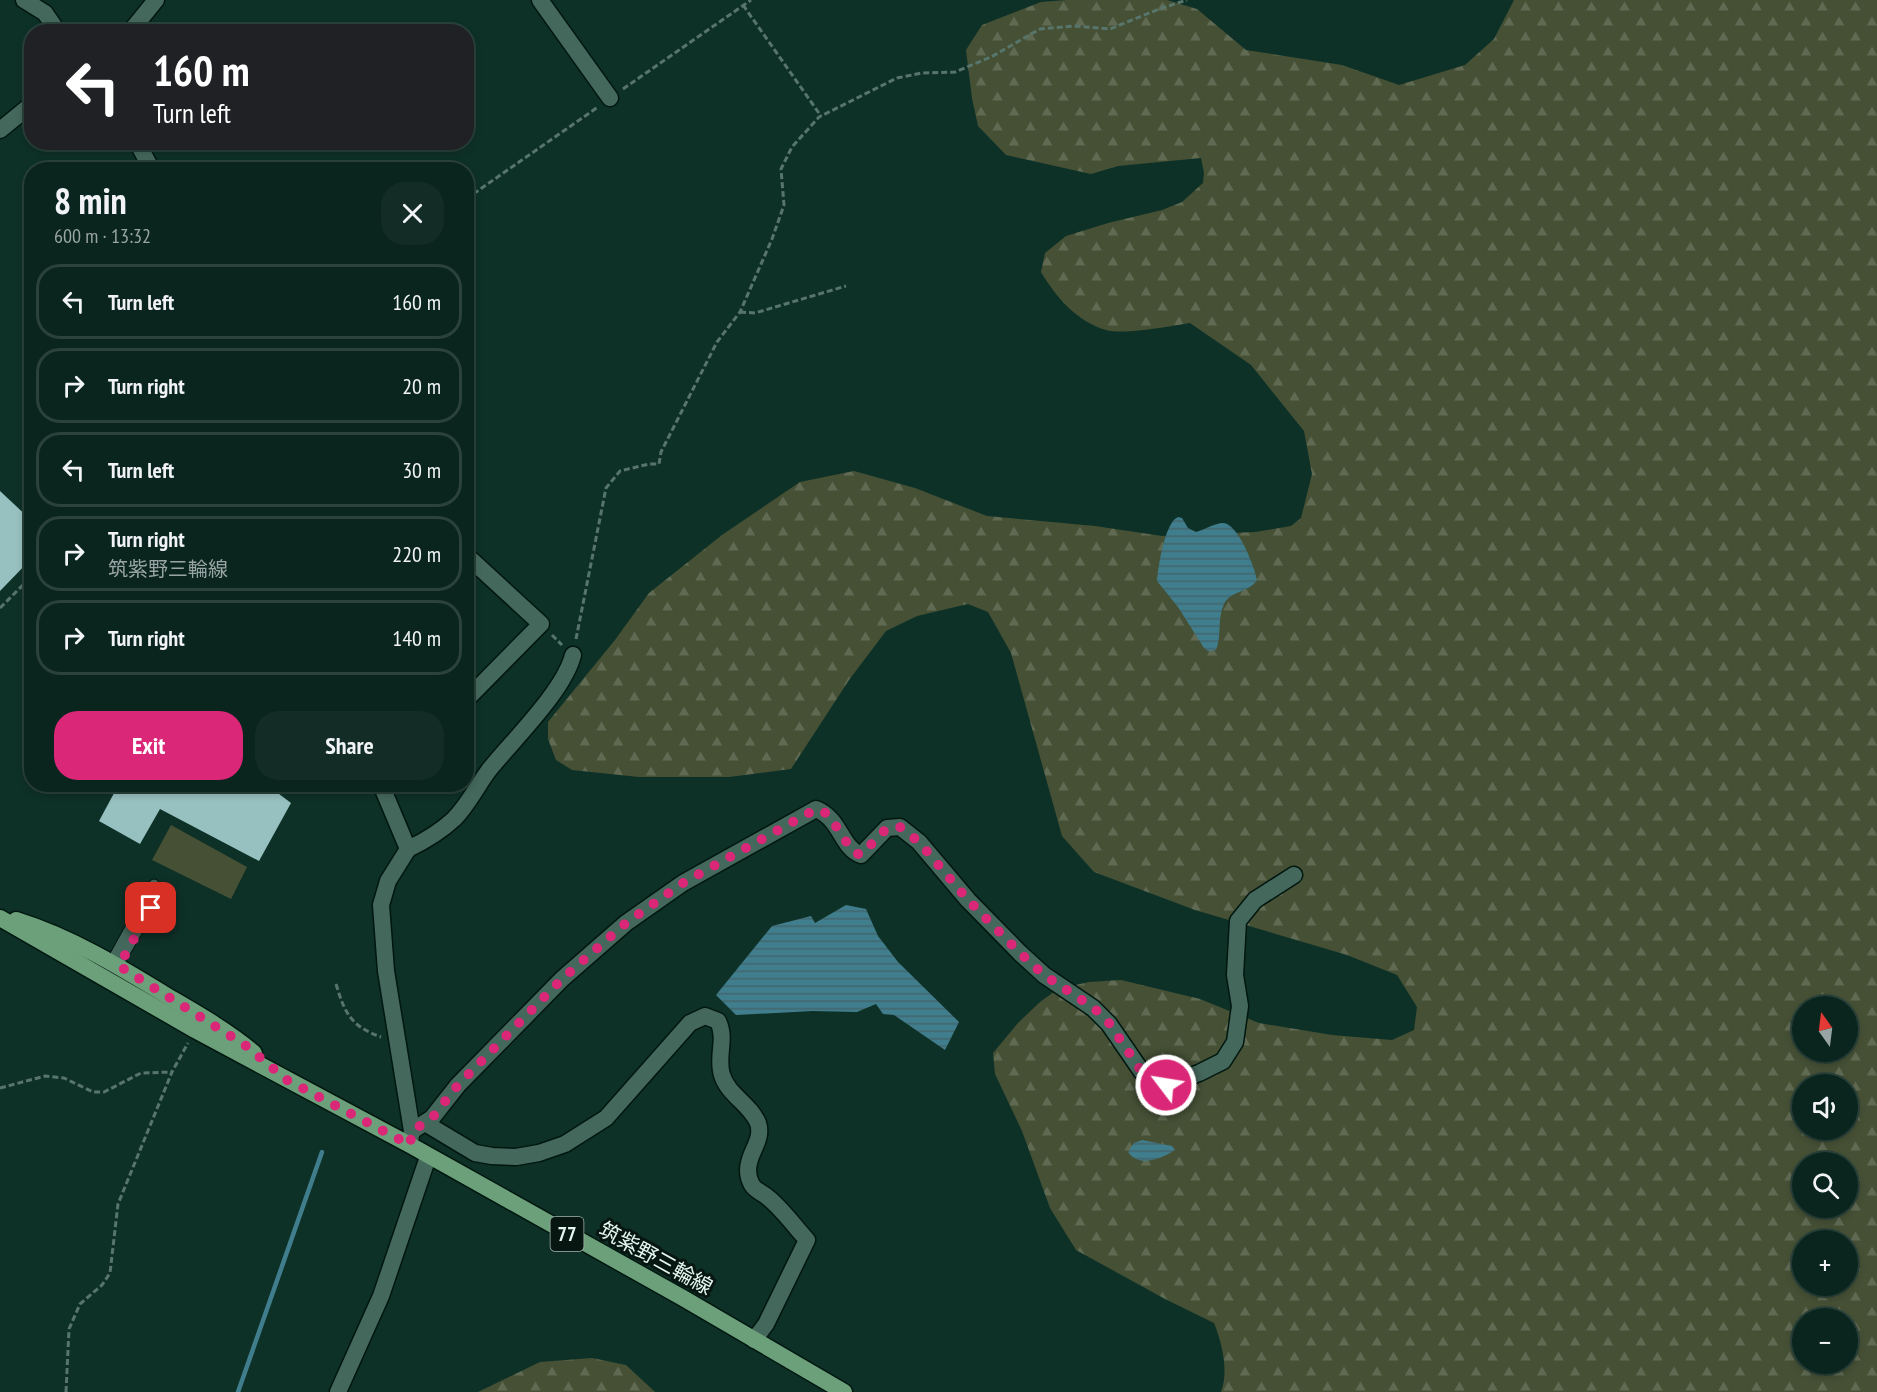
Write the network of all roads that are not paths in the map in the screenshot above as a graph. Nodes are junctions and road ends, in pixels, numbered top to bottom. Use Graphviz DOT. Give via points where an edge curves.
graph roads {
  1 [pos="24,0"];
  2 [pos="156,0"];
  3 [pos="540,0"];
  4 [pos="52,24"];
  5 [pos="136,24"];
  6 [pos="610,98"];
  7 [pos="24,110"];
  8 [pos="0,130"];
  9 [pos="474,562"];
  10 [pos="573,655"];
  11 [pos="474,692"];
  12 [pos="384,792"];
  13 [pos="474,792"];
  14 [pos="474,792"];
  15 [pos="408,849"];
  16 [pos="1294,875"];
  17 [pos="158,887"];
  18 [pos="0,917"];
  19 [pos="114,966"];
  20 [pos="96,973"];
  21 [pos="195,1030"];
  22 [pos="287,1080"];
  23 [pos="416,1133"];
  24 [pos="428,1157"];
  25 [pos="754,1340"];
  26 [pos="338,1392"];
  27 [pos="844,1392"];
  1 -- 4 [label="street" via="45,14"];
  2 -- 5 [label="street"];
  3 -- 6 [label="street"];
  7 -- 8 [label="street"];
  9 -- 11 [label="street" via="541,624"];
  10 -- 14 [label="street" via="559,686"];
  12 -- 15 [label="street"];
  13 -- 15 [label="street" via="455,818 428,840"];
  15 -- 23 [label="street" via="388,881 381,905 386,971"];
  16 -- 23 [label="street" via="1255,900 1238,921 1235,975 1240,1006 1236,1042 1223,1060 1166,1085 1142,1072 1109,1023 1020,953 919,842 900,827 887,828 861,855 853,852 828,814 816,809 683,883 626,923 562,979"];
  17 -- 19 [label="lane"];
  18 -- 19 [label="main road, 筑紫野三輪線 / 77" via="44,928"];
  18 -- 20 [label="main road, 筑紫野三輪線 / 77"];
  19 -- 20 [label="lane"];
  19 -- 21 [label="lane" via="186,1015"];
  19 -- 22 [label="main road, 筑紫野三輪線 / 77" via="245,1045"];
  20 -- 21 [label="main road, 筑紫野三輪線 / 77"];
  21 -- 22 [label="main road, 筑紫野三輪線 / 77"];
  22 -- 23 [label="main road, 筑紫野三輪線 / 77"];
  23 -- 24 [label="main road, 筑紫野三輪線 / 77"];
  23 -- 25 [label="street" via="492,1156 516,1157 565,1144 606,1119 690,1023 705,1016 718,1021 723,1032 722,1075 758,1125 759,1137 747,1174 753,1188 767,1196 807,1240 766,1324"];
  24 -- 25 [label="main road, 筑紫野三輪線 / 77"];
  24 -- 26 [label="street" via="381,1296"];
  25 -- 27 [label="main road, 筑紫野三輪線 / 77"];
}
